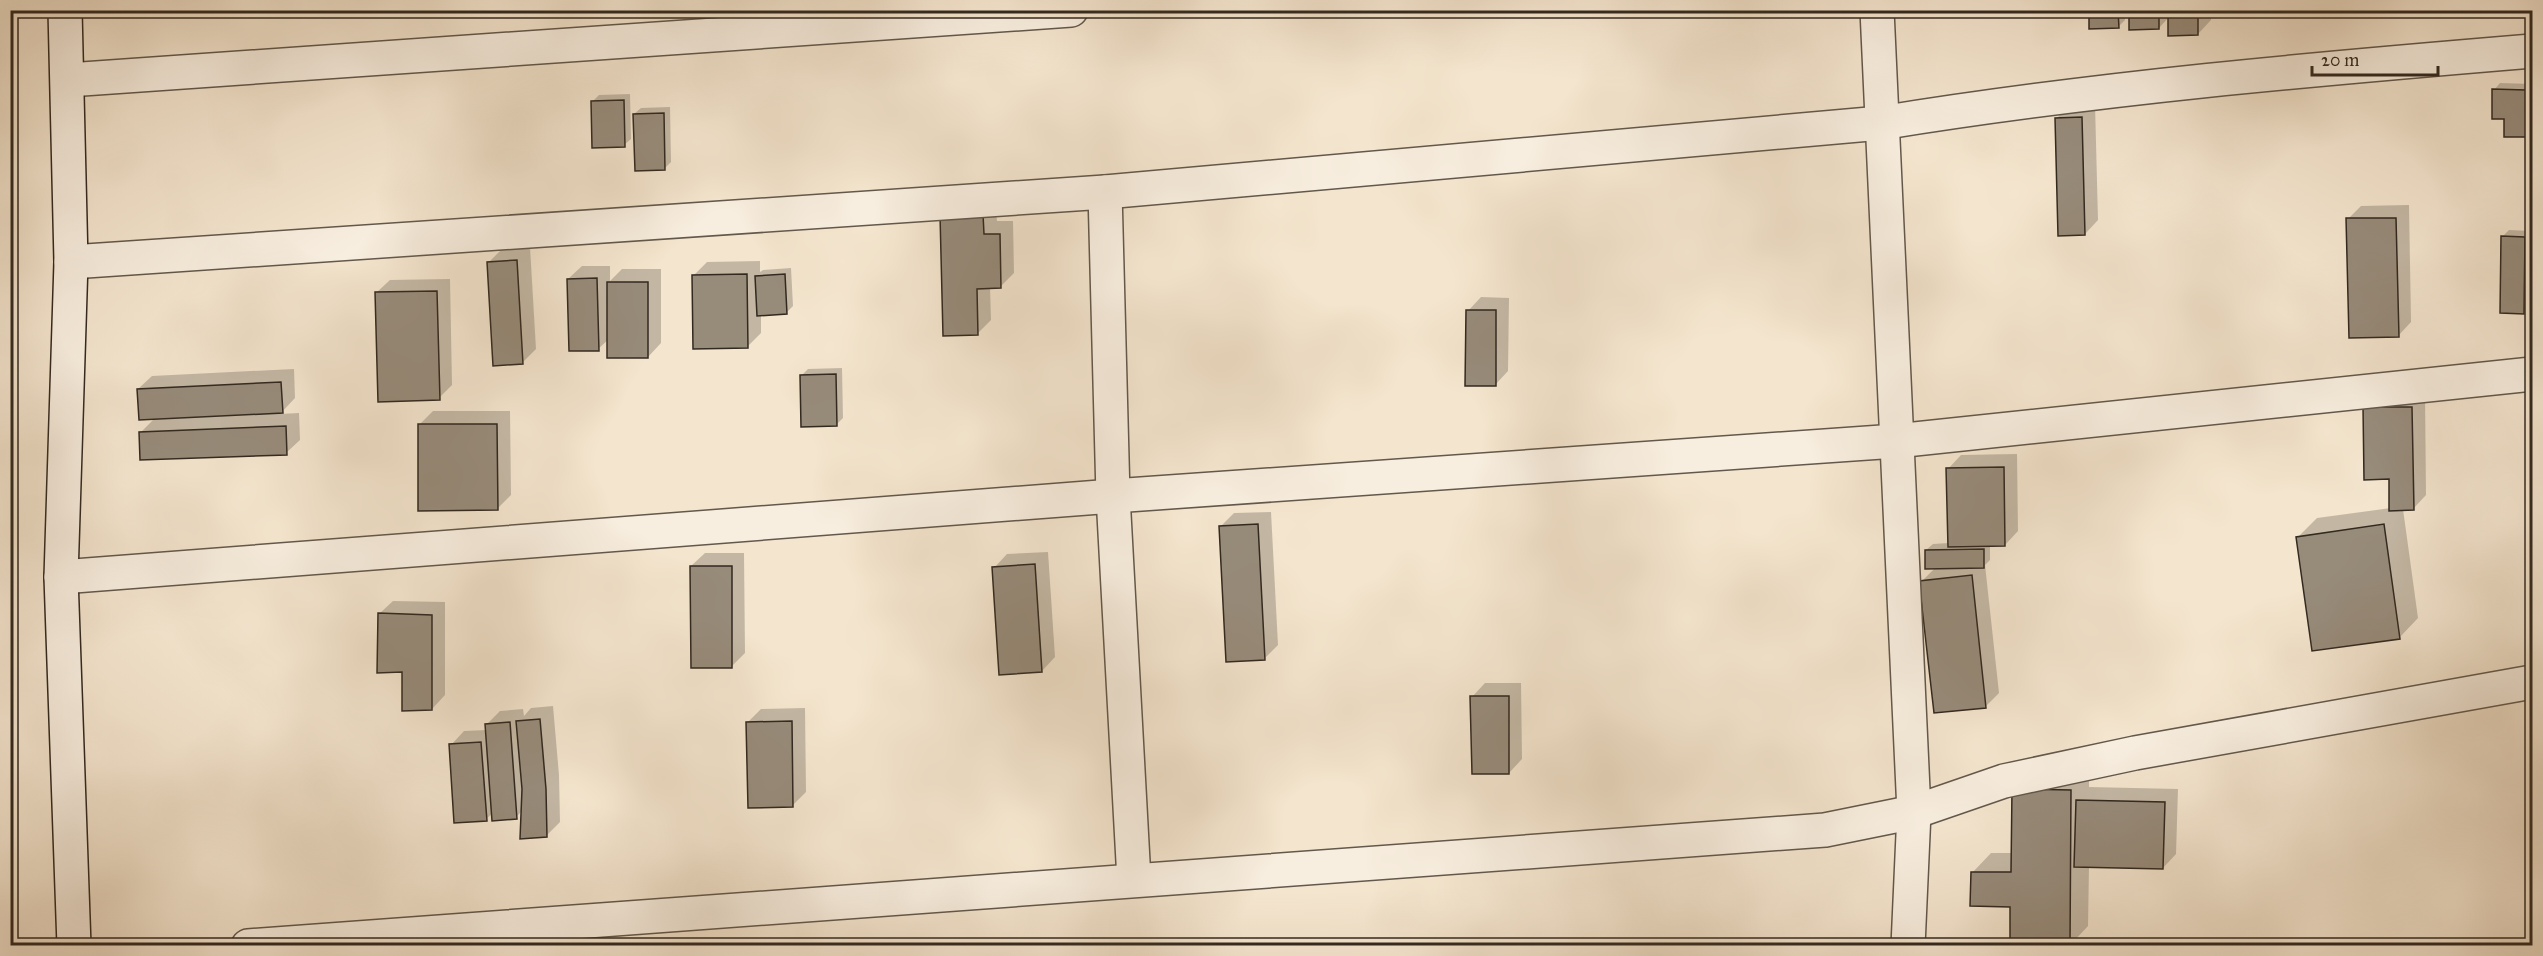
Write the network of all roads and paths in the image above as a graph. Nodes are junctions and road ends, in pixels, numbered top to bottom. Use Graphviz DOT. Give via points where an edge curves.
graph roads {
  1 [pos="65,10"];
  2 [pos="1071,10"];
  3 [pos="1877,10"];
  4 [pos="2532,51"];
  5 [pos="68,80"];
  6 [pos="1881,123"];
  7 [pos="1105,192"];
  8 [pos="71,262"];
  9 [pos="2532,374"];
  10 [pos="1896,441"];
  11 [pos="1113,496"];
  12 [pos="61,577"];
  13 [pos="2532,682"];
  14 [pos="1914,812"];
  15 [pos="1134,880"];
  16 [pos="74,945"];
  17 [pos="248,945"];
  18 [pos="1908,945"];
  1 -- 5 [label="street"];
  2 -- 5 [label="street"];
  3 -- 6 [label="street"];
  4 -- 6 [label="street" via="2380,63 1984,106"];
  5 -- 8 [label="street"];
  6 -- 7 [label="street"];
  6 -- 10 [label="street"];
  7 -- 8 [label="street"];
  7 -- 11 [label="street"];
  8 -- 12 [label="street"];
  9 -- 10 [label="street"];
  10 -- 11 [label="street"];
  10 -- 14 [label="street"];
  11 -- 12 [label="street"];
  11 -- 15 [label="street"];
  12 -- 16 [label="street"];
  13 -- 14 [label="street" via="2135,753 2004,781"];
  14 -- 15 [label="street" via="1825,830"];
  14 -- 18 [label="street"];
  15 -- 17 [label="street"];
}
